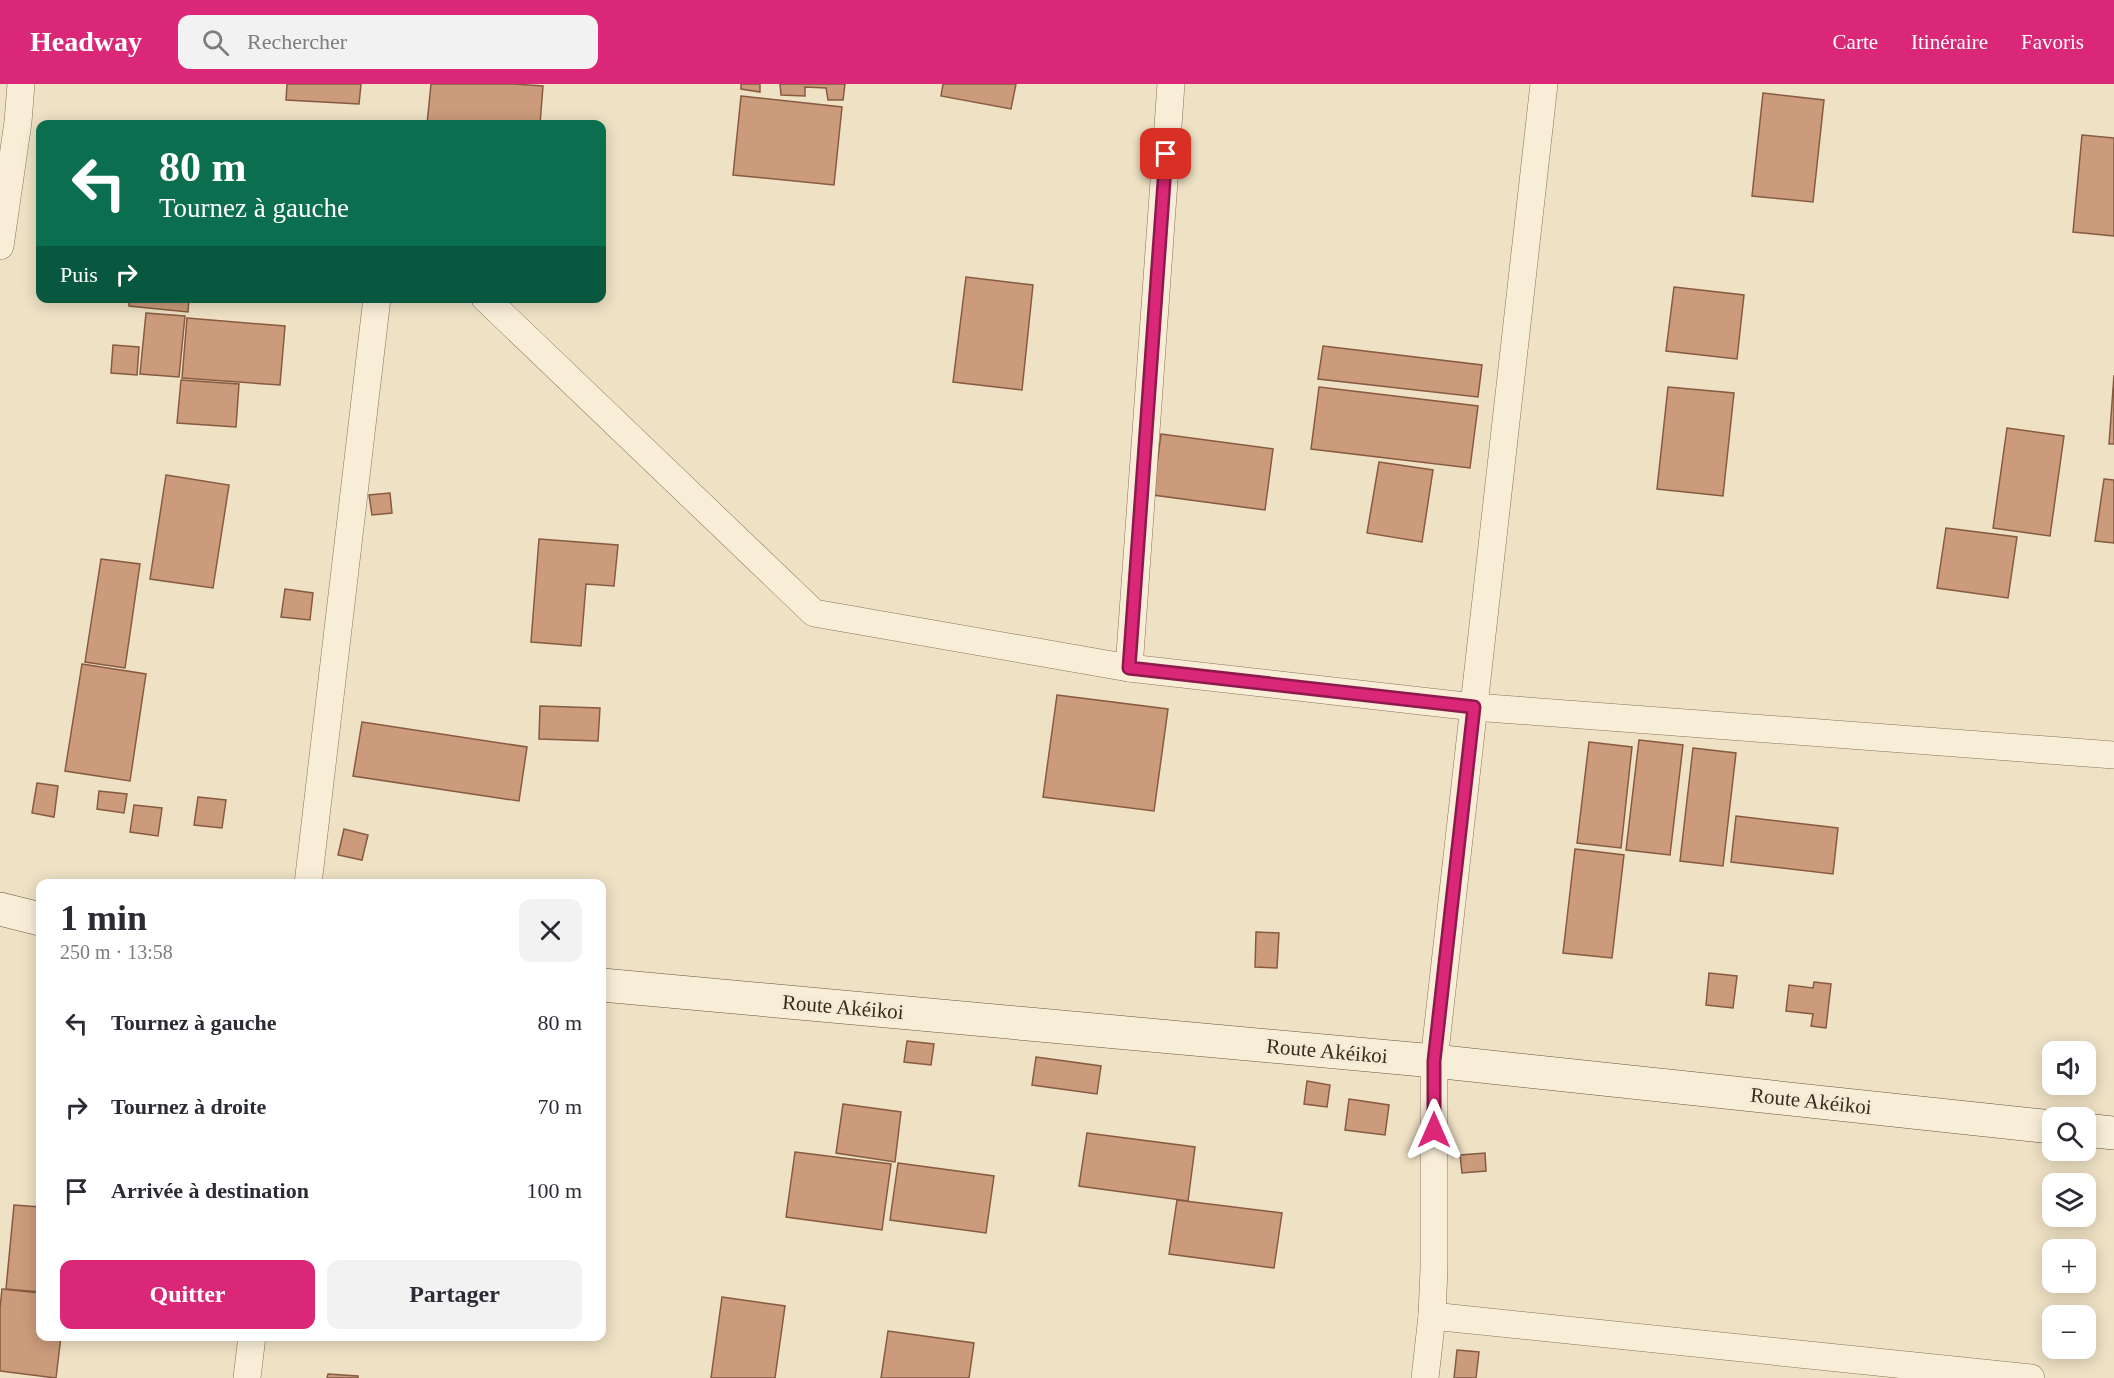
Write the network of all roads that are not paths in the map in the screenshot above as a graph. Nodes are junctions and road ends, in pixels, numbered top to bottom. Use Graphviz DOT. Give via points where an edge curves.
graph roads {
  1 [pos="21,84"];
  2 [pos="1171,84"];
  3 [pos="1544,84"];
  4 [pos="20,123"];
  5 [pos="0,246"];
  6 [pos="376,303"];
  7 [pos="490,303"];
  8 [pos="1129,668"];
  9 [pos="1474,707"];
  10 [pos="2114,755"];
  11 [pos="309,879"];
  12 [pos="0,909"];
  13 [pos="36,918"];
  14 [pos="606,985"];
  15 [pos="1434,1061"];
  16 [pos="2042,1125"];
  17 [pos="2096,1131"];
  18 [pos="2114,1133"];
  19 [pos="1432,1316"];
  20 [pos="251,1341"];
  21 [pos="1817,1367"];
  22 [pos="247,1378"];
  23 [pos="1425,1378"];
  24 [pos="2031,1378"];
  1 -- 4 [label="street"];
  2 -- 8 [label="street"];
  3 -- 9 [label="street"];
  4 -- 5 [label="street"];
  6 -- 11 [label="street"];
  7 -- 8 [label="street" via="814,613"];
  8 -- 9 [label="street"];
  9 -- 10 [label="street"];
  9 -- 15 [label="street"];
  12 -- 13 [label="street"];
  14 -- 15 [label="street, Route Akéikoi"];
  15 -- 16 [label="street, Route Akéikoi"];
  15 -- 19 [label="street"];
  17 -- 18 [label="street"];
  19 -- 21 [label="street"];
  19 -- 23 [label="street"];
  20 -- 22 [label="street"];
  21 -- 24 [label="street"];
}
